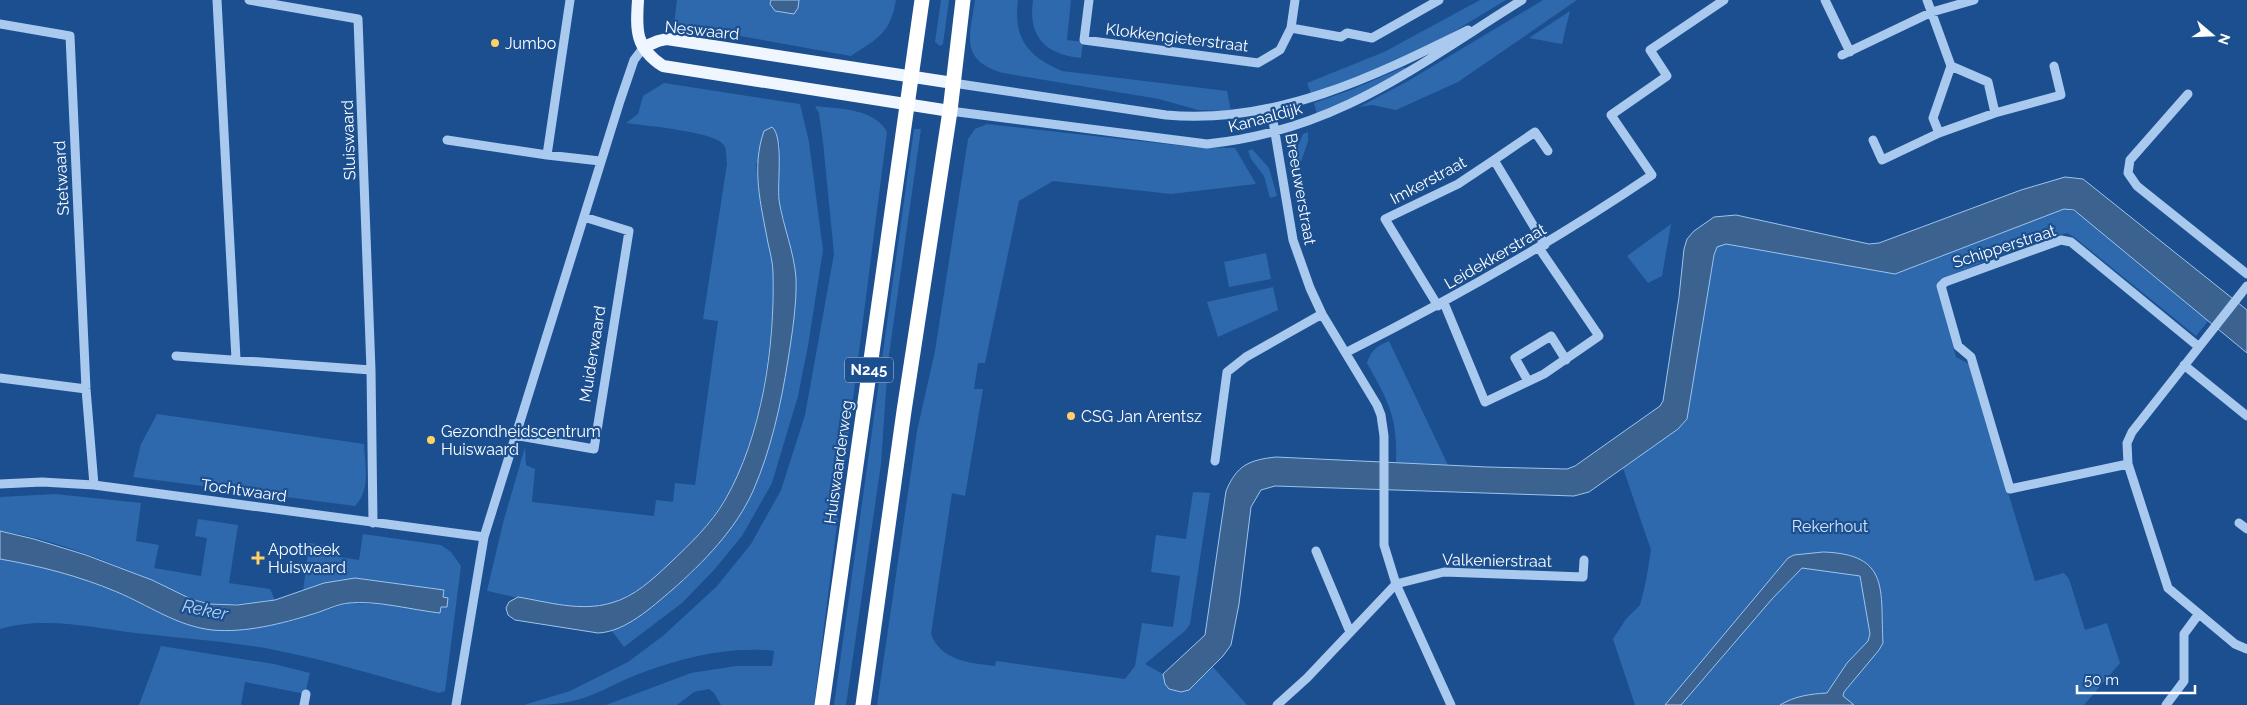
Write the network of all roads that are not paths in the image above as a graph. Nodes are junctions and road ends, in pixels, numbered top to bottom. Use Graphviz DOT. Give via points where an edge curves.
graph roads {
  1 [pos="217,0"];
  2 [pos="249,0"];
  3 [pos="570,0"];
  4 [pos="638,0"];
  5 [pos="922,0"];
  6 [pos="963,0"];
  7 [pos="1089,0"];
  8 [pos="1295,0"];
  9 [pos="1439,0"];
  10 [pos="1522,0"];
  11 [pos="1724,0"];
  12 [pos="1825,0"];
  13 [pos="1927,0"];
  14 [pos="1974,0"];
  15 [pos="1932,12"];
  16 [pos="1502,13"];
  17 [pos="0,24"];
  18 [pos="1291,28"];
  19 [pos="644,47"];
  20 [pos="1951,66"];
  21 [pos="2054,66"];
  22 [pos="910,77"];
  23 [pos="953,83"];
  24 [pos="2188,94"];
  25 [pos="906,105"];
  26 [pos="1271,109"];
  27 [pos="950,111"];
  28 [pos="1994,113"];
  29 [pos="1275,132"];
  30 [pos="1939,133"];
  31 [pos="447,140"];
  32 [pos="1873,140"];
  33 [pos="1548,151"];
  34 [pos="547,155"];
  35 [pos="1494,160"];
  36 [pos="600,161"];
  37 [pos="584,217"];
  38 [pos="1542,246"];
  39 [pos="2247,274"];
  40 [pos="2247,286"];
  41 [pos="1441,304"];
  42 [pos="1322,314"];
  43 [pos="2199,347"];
  44 [pos="1347,352"];
  45 [pos="176,356"];
  46 [pos="236,359"];
  47 [pos="1566,360"];
  48 [pos="2184,365"];
  49 [pos="371,370"];
  50 [pos="0,378"];
  51 [pos="1528,382"];
  52 [pos="86,389"];
  53 [pos="2247,416"];
  54 [pos="514,435"];
  55 [pos="1215,461"];
  56 [pos="2128,464"];
  57 [pos="0,484"];
  58 [pos="94,485"];
  59 [pos="373,523"];
  60 [pos="484,537"];
  61 [pos="1316,551"];
  62 [pos="1584,560"];
  63 [pos="1396,584"];
  64 [pos="2198,615"];
  65 [pos="1350,632"];
  66 [pos="2247,649"];
  67 [pos="306,694"];
  68 [pos="304,705"];
  69 [pos="456,705"];
  70 [pos="822,705"];
  71 [pos="863,705"];
  72 [pos="1277,705"];
  73 [pos="1451,705"];
  74 [pos="2166,705"];
  1 -- 46 [label="street"];
  2 -- 49 [label="street, Sluiswaard" via="358,19"];
  3 -- 34 [label="street"];
  4 -- 19 [label="main road" via="636,32"];
  5 -- 22 [label="highway, Huiswaarderweg / N245"];
  6 -- 23 [label="highway, N245"];
  7 -- 18 [label="street, Klokkengieterstraat" via="1084,40 1258,62 1280,50"];
  8 -- 18 [label="street, Klokkengieterstraat"];
  9 -- 18 [label="street" via="1372,38 1347,33 1341,37"];
  10 -- 16 [label="street, Kanaaldijk"];
  11 -- 38 [label="street, Leidekkerstraat" via="1650,50 1667,76 1610,115 1652,174"];
  12 -- 15 [label="street" via="1846,53"];
  13 -- 15 [label="street"];
  14 -- 15 [label="street"];
  15 -- 20 [label="street"];
  16 -- 26 [label="street, Kanaaldijk" via="1386,70 1338,89"];
  16 -- 29 [label="street, Kanaaldijk" via="1374,93 1346,107"];
  17 -- 52 [label="street, Stetwaard" via="70,36"];
  19 -- 22 [label="main road, Neswaard" via="667,39"];
  19 -- 25 [label="main road, Neswaard" via="651,58 663,66"];
  19 -- 36 [label="street" via="631,68"];
  20 -- 28 [label="street" via="1988,82"];
  20 -- 30 [label="street" via="1933,118"];
  21 -- 28 [label="street" via="2061,95"];
  22 -- 23 [label="main road"];
  22 -- 25 [label="highway, Huiswaarderweg / N245"];
  23 -- 26 [label="street, Kanaaldijk" via="1188,117"];
  23 -- 27 [label="highway, N245"];
  24 -- 39 [label="street" via="2130,160 2128,173 2137,186"];
  25 -- 27 [label="main road"];
  25 -- 70 [label="highway, Huiswaarderweg / N245"];
  26 -- 29 [label="street, Breeuwerstraat"];
  27 -- 29 [label="street, Kanaaldijk" via="1206,144 1243,141"];
  27 -- 71 [label="highway, N245"];
  28 -- 30 [label="street"];
  29 -- 42 [label="street, Breeuwerstraat" via="1293,240"];
  30 -- 32 [label="street" via="1882,160"];
  31 -- 34 [label="street"];
  33 -- 35 [label="street, Imkerstraat" via="1534,132"];
  34 -- 36 [label="street"];
  35 -- 38 [label="street"];
  35 -- 41 [label="street, Imkerstraat" via="1458,184 1386,219"];
  36 -- 37 [label="street"];
  37 -- 54 [label="street"];
  37 -- 54 [label="street, Muiderwaard" via="628,231 594,449"];
  38 -- 41 [label="street, Leidekkerstraat"];
  38 -- 47 [label="street" via="1599,336"];
  40 -- 43 [label="street"];
  41 -- 44 [label="street, Leidekkerstraat"];
  41 -- 51 [label="street" via="1485,402"];
  42 -- 44 [label="street, Breeuwerstraat"];
  42 -- 55 [label="street" via="1246,357 1227,372"];
  43 -- 48 [label="street"];
  43 -- 56 [label="street, Schipperstraat" via="2071,242 2061,240 1940,286 1958,346 1971,357 2010,489"];
  44 -- 63 [label="street" via="1381,415 1384,545"];
  45 -- 46 [label="street"];
  46 -- 49 [label="street"];
  47 -- 51 [label="street"];
  47 -- 51 [label="street" via="1552,336 1515,358"];
  48 -- 53 [label="street"];
  48 -- 56 [label="street" via="2130,436"];
  49 -- 59 [label="street, Sluiswaard"];
  50 -- 52 [label="street"];
  52 -- 58 [label="street, Stetwaard"];
  54 -- 60 [label="street"];
  56 -- 64 [label="street" via="2166,585"];
  57 -- 58 [label="street, Tochtwaard"];
  58 -- 59 [label="street, Tochtwaard"];
  59 -- 60 [label="street, Tochtwaard"];
  60 -- 69 [label="street"];
  61 -- 65 [label="street"];
  62 -- 63 [label="street, Valkenierstraat" via="1583,577 1444,572"];
  63 -- 65 [label="street"];
  63 -- 73 [label="street"];
  64 -- 66 [label="street" via="2235,644"];
  64 -- 74 [label="street" via="2184,634 2184,681"];
  65 -- 72 [label="street" via="1308,678"];
  67 -- 68 [label="street"];
}
